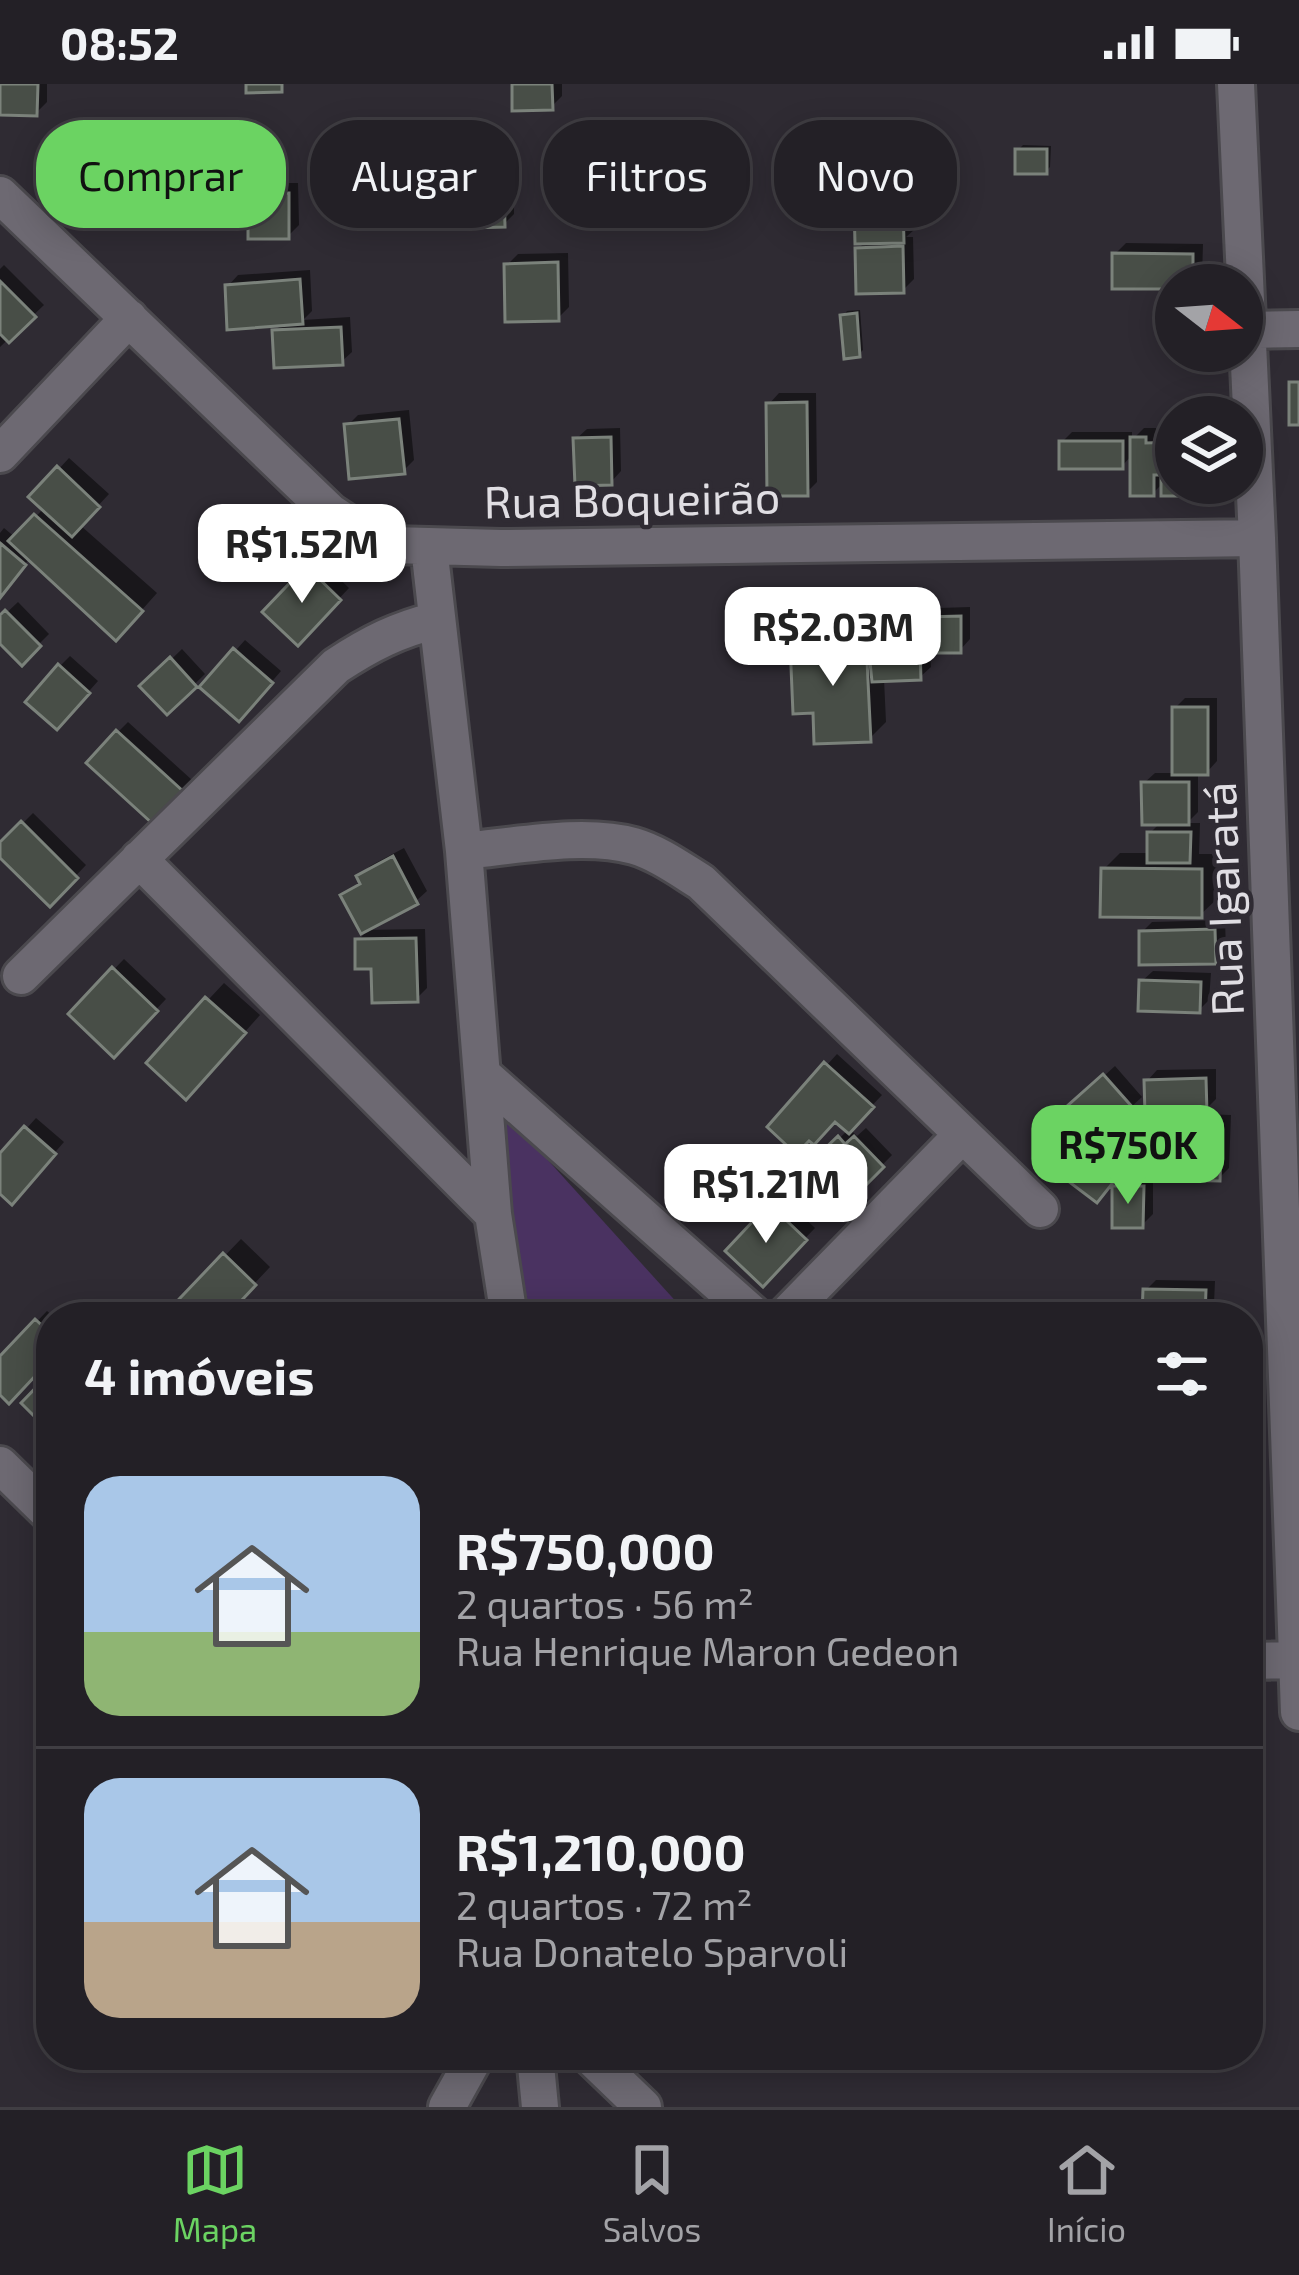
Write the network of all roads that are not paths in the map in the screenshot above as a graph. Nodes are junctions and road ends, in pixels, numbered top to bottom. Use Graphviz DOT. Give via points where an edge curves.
graph roads {
  1 [pos="1236,84"];
  2 [pos="0,195"];
  3 [pos="1244,264"];
  4 [pos="129,318"];
  5 [pos="1299,329"];
  6 [pos="1263,330"];
  7 [pos="1249,372"];
  8 [pos="0,454"];
  9 [pos="1257,538"];
  10 [pos="429,547"];
  11 [pos="437,620"];
  12 [pos="464,851"];
  13 [pos="139,859"];
  14 [pos="21,976"];
  15 [pos="482,1074"];
  16 [pos="962,1135"];
  17 [pos="1040,1209"];
  18 [pos="493,1214"];
  19 [pos="507,1302"];
  20 [pos="739,1302"];
  21 [pos="799,1302"];
  22 [pos="0,1465"];
  23 [pos="36,1500"];
  24 [pos="1298,1660"];
  25 [pos="1263,1661"];
  26 [pos="1299,1712"];
  27 [pos="468,2070"];
  28 [pos="536,2070"];
  29 [pos="605,2070"];
  30 [pos="447,2107"];
  31 [pos="540,2107"];
  32 [pos="643,2107"];
  1 -- 3 [label="street, Rua Igaratá"];
  2 -- 4 [label="street, Rua Boqueirão"];
  4 -- 8 [label="street"];
  4 -- 10 [label="street, Rua Boqueirão" via="330,512 392,544"];
  5 -- 6 [label="street"];
  7 -- 9 [label="street, Rua Igaratá"];
  9 -- 10 [label="street, Rua Boqueirão"];
  9 -- 24 [label="street, Rua Igaratá"];
  10 -- 11 [label="street"];
  11 -- 12 [label="street"];
  11 -- 13 [label="street" via="400,629 336,666"];
  12 -- 15 [label="street"];
  12 -- 16 [label="street" via="599,841 668,861 701,882"];
  13 -- 14 [label="street"];
  13 -- 18 [label="street"];
  15 -- 18 [label="street"];
  15 -- 20 [label="street"];
  16 -- 17 [label="street"];
  16 -- 21 [label="street"];
  18 -- 19 [label="street"];
  22 -- 23 [label="street"];
  24 -- 25 [label="street"];
  24 -- 26 [label="street, Rua Igaratá"];
  27 -- 30 [label="street"];
  28 -- 31 [label="street"];
  29 -- 32 [label="street"];
}
